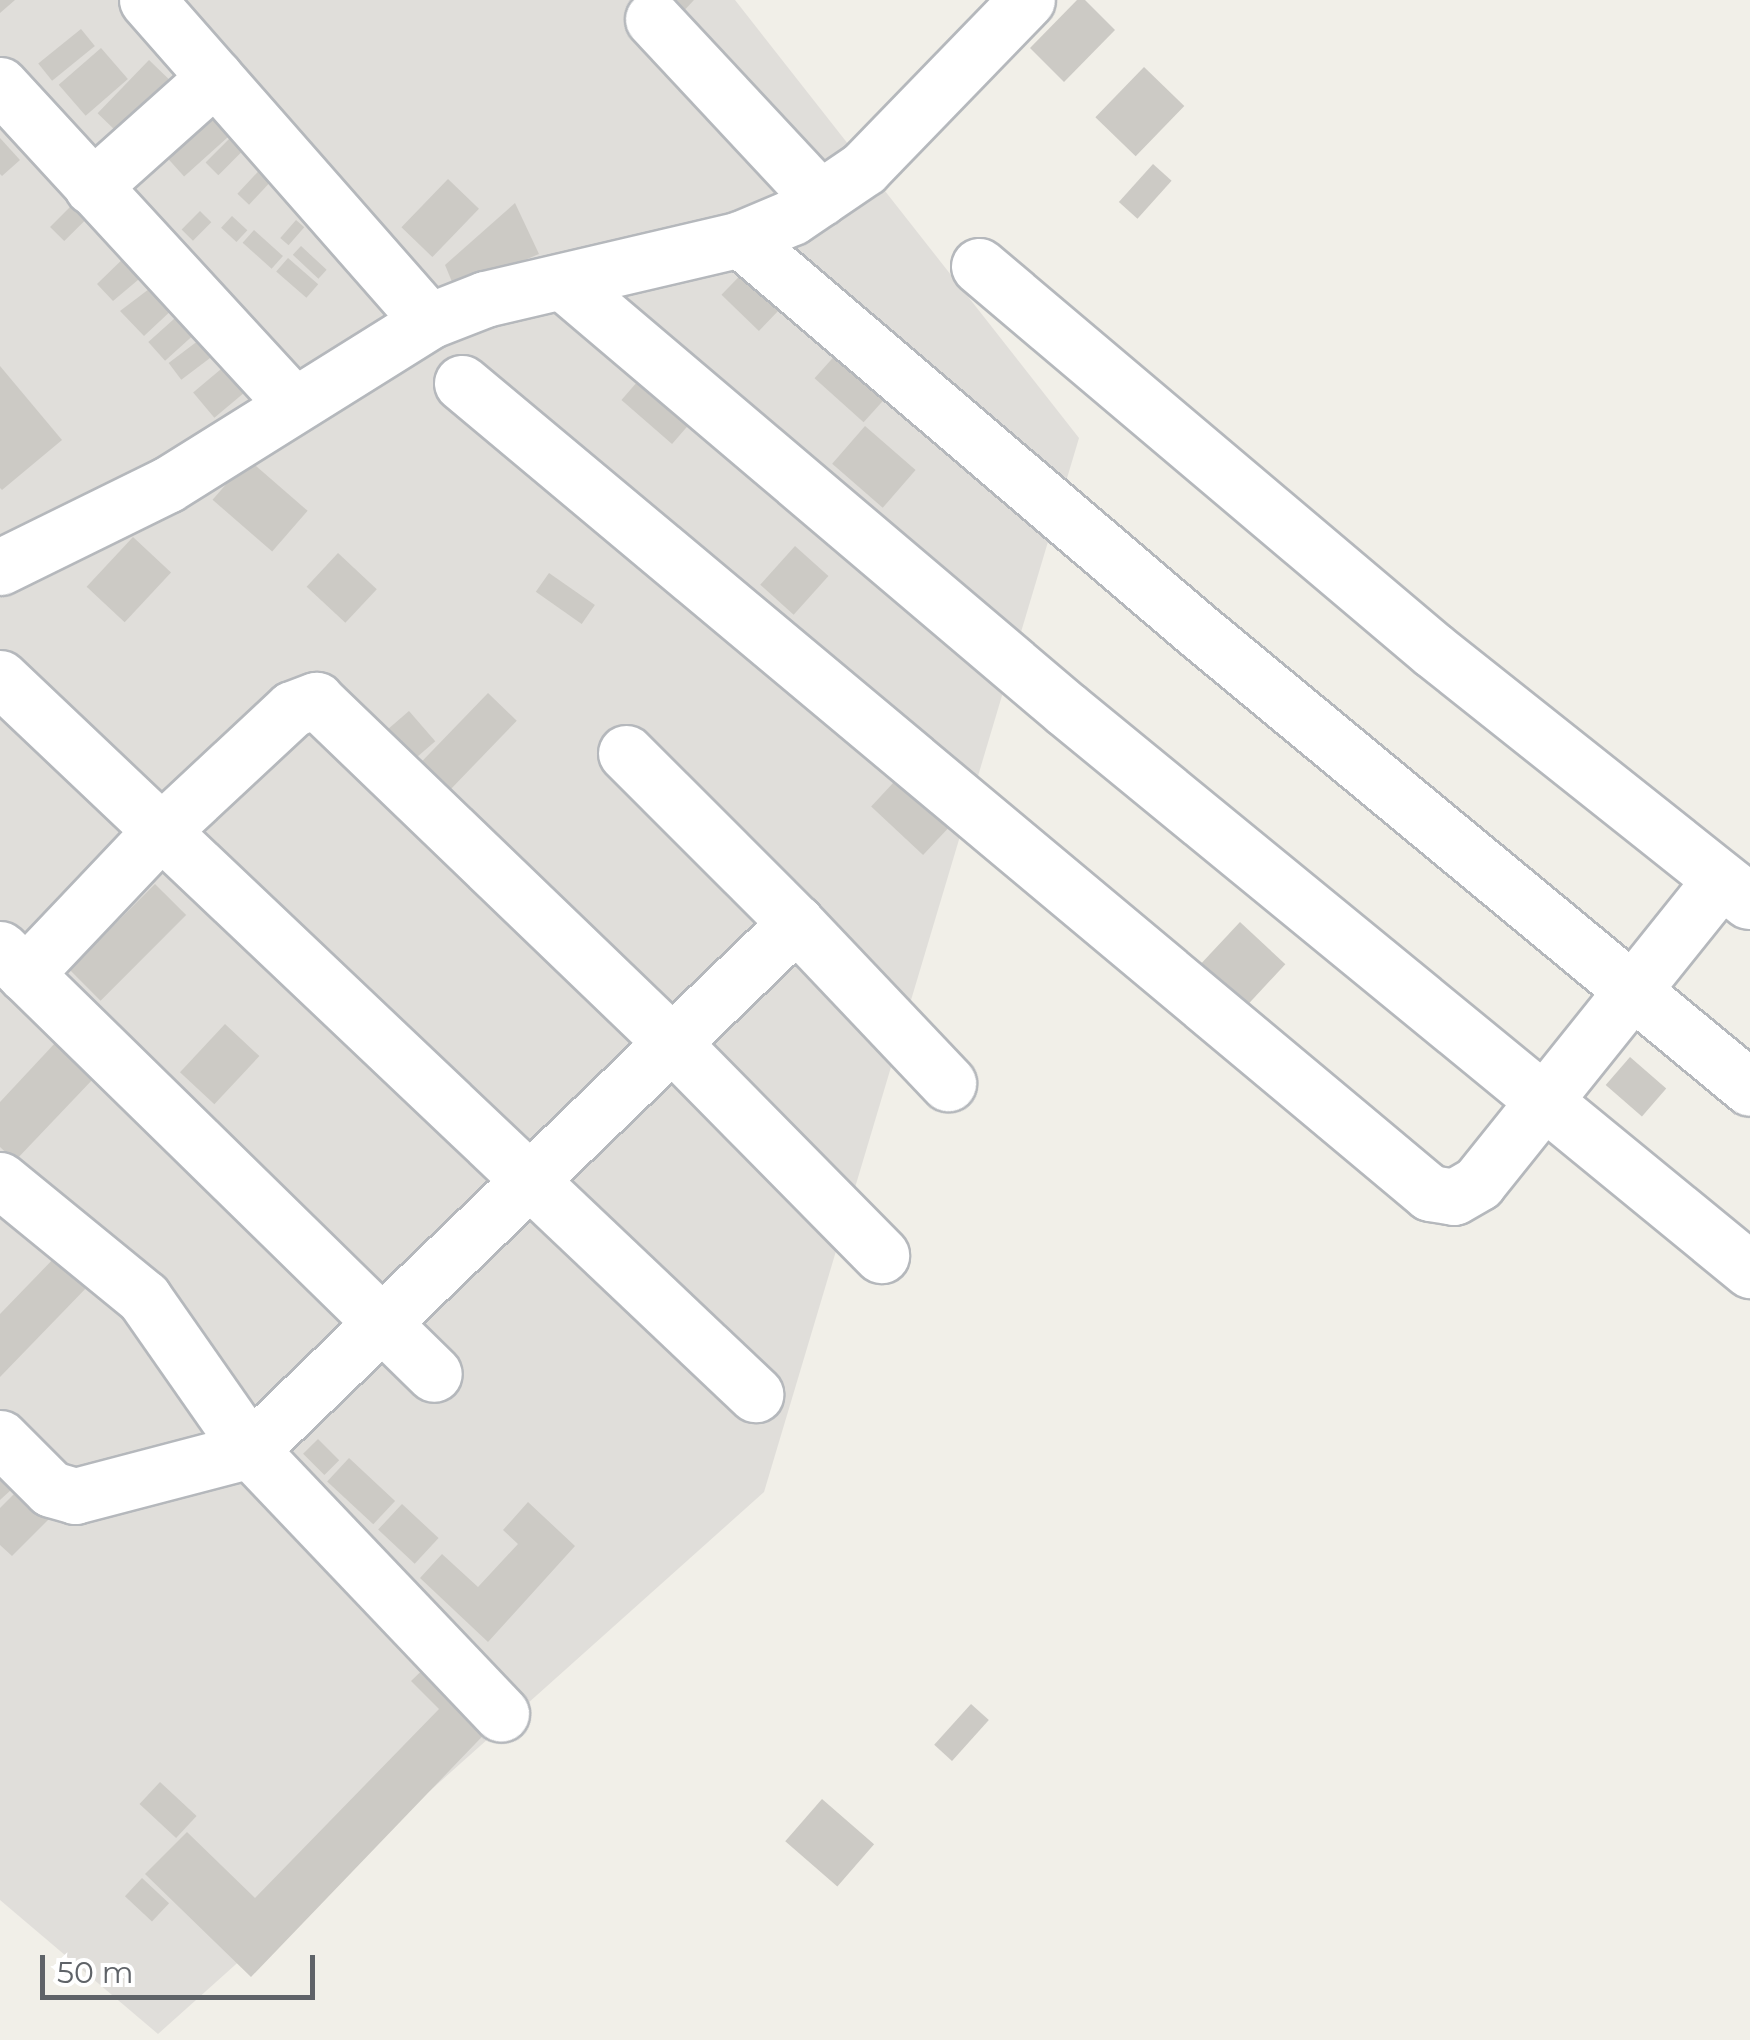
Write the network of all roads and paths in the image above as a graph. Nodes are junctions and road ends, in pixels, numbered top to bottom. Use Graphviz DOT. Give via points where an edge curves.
graph roads {
  1 [pos="147,0"];
  2 [pos="1027,0"];
  3 [pos="654,19"];
  4 [pos="215,77"];
  5 [pos="0,85"];
  6 [pos="92,187"];
  7 [pos="820,198"];
  8 [pos="740,239"];
  9 [pos="979,266"];
  10 [pos="563,282"];
  11 [pos="429,322"];
  12 [pos="462,383"];
  13 [pos="292,403"];
  14 [pos="0,567"];
  15 [pos="0,678"];
  16 [pos="626,754"];
  17 [pos="159,833"];
  18 [pos="1735,892"];
  19 [pos="796,923"];
  20 [pos="12,961"];
  21 [pos="1632,992"];
  22 [pos="672,1043"];
  23 [pos="948,1083"];
  24 [pos="1750,1088"];
  25 [pos="1542,1102"];
  26 [pos="0,1180"];
  27 [pos="535,1182"];
  28 [pos="881,1256"];
  29 [pos="1750,1270"];
  30 [pos="385,1326"];
  31 [pos="434,1374"];
  32 [pos="755,1394"];
  33 [pos="0,1438"];
  34 [pos="250,1450"];
  35 [pos="501,1714"];
  1 -- 4 [label="street"];
  2 -- 7 [label="street" via="864,168"];
  3 -- 7 [label="street"];
  4 -- 6 [label="street"];
  4 -- 11 [label="street"];
  5 -- 6 [label="street"];
  6 -- 13 [label="street"];
  7 -- 8 [label="street"];
  8 -- 10 [label="street"];
  8 -- 21 [label="street"];
  9 -- 18 [label="street" via="1434,650"];
  10 -- 11 [label="street" via="485,299"];
  10 -- 25 [label="street"];
  11 -- 13 [label="street"];
  12 -- 25 [label="street" via="1420,1189 1445,1197 1469,1190"];
  13 -- 14 [label="street" via="167,485"];
  15 -- 17 [label="street"];
  16 -- 19 [label="street"];
  17 -- 20 [label="street"];
  17 -- 22 [label="street" via="292,709 316,700"];
  17 -- 27 [label="street"];
  18 -- 21 [label="street"];
  19 -- 22 [label="street"];
  19 -- 23 [label="street"];
  20 -- 30 [label="street"];
  21 -- 24 [label="street"];
  21 -- 25 [label="street"];
  22 -- 27 [label="street"];
  22 -- 28 [label="street"];
  25 -- 29 [label="street"];
  26 -- 34 [label="street" via="144,1298"];
  27 -- 30 [label="street"];
  27 -- 32 [label="street"];
  30 -- 31 [label="street"];
  30 -- 34 [label="street"];
  33 -- 34 [label="street" via="52,1488 75,1496"];
  34 -- 35 [label="street"];
}
